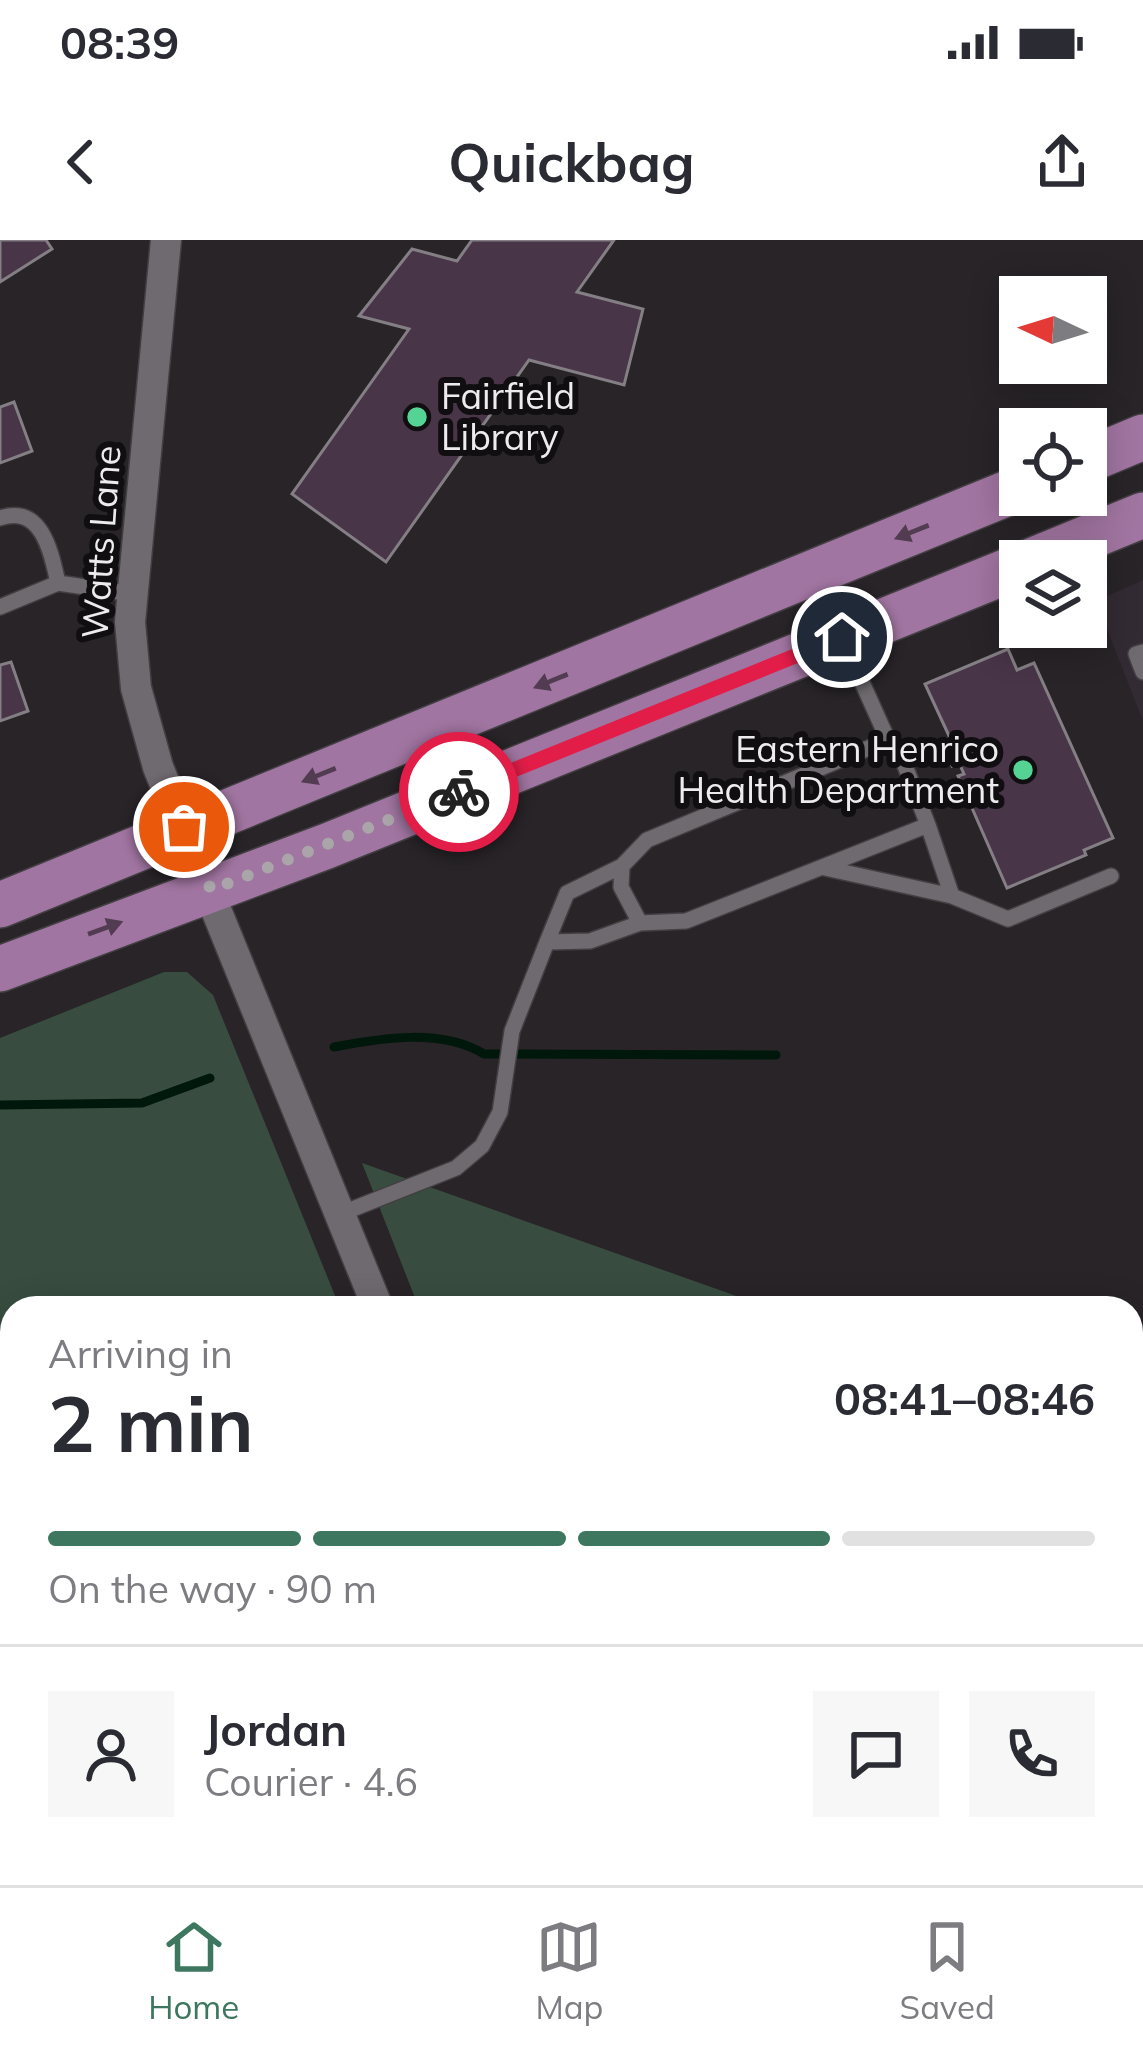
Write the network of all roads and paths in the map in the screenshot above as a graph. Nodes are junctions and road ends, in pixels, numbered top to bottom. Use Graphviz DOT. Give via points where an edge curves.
graph roads {
  1 [pos="166,240"];
  2 [pos="1143,437"];
  3 [pos="1107,452"];
  4 [pos="999,497"];
  5 [pos="1143,514"];
  6 [pos="0,518"];
  7 [pos="1081,540"];
  8 [pos="999,574"];
  9 [pos="58,583"];
  10 [pos="132,594"];
  11 [pos="0,607"];
  12 [pos="842,637"];
  13 [pos="1143,652"];
  14 [pos="1143,672"];
  15 [pos="888,740"];
  16 [pos="928,824"];
  17 [pos="184,827"];
  18 [pos="622,866"];
  19 [pos="822,867"];
  20 [pos="1112,877"];
  21 [pos="211,890"];
  22 [pos="952,896"];
  23 [pos="0,904"];
  24 [pos="640,923"];
  25 [pos="547,942"];
  26 [pos="0,969"];
  27 [pos="340,1214"];
  28 [pos="373,1296"];
  1 -- 10 [label="street, Watts Lane"];
  2 -- 3 [label="main road"];
  4 -- 17 [label="main road, one-way"];
  5 -- 7 [label="main road"];
  6 -- 9 [label="lane" via="29,519 48,538"];
  8 -- 12 [label="main road"];
  9 -- 10 [label="lane"];
  9 -- 11 [label="lane"];
  10 -- 17 [label="street, Watts Lane" via="136,688"];
  12 -- 15 [label="lane"];
  12 -- 21 [label="main road"];
  13 -- 14 [label="lane" via="1136,654"];
  15 -- 16 [label="lane"];
  15 -- 18 [label="lane" via="647,840"];
  16 -- 19 [label="lane"];
  16 -- 22 [label="lane"];
  17 -- 21 [label="street, Watts Lane"];
  17 -- 23 [label="main road"];
  18 -- 24 [label="lane" via="621,887"];
  18 -- 25 [label="lane" via="567,893"];
  19 -- 22 [label="lane"];
  19 -- 24 [label="lane" via="686,922"];
  20 -- 22 [label="lane" via="1008,919"];
  26 -- 21 [label="main road, one-way"];
  21 -- 27 [label="street, Watts Lane"];
  24 -- 25 [label="lane" via="590,941"];
  25 -- 27 [label="lane" via="512,1031 500,1112 482,1146 456,1168"];
  27 -- 28 [label="street, Watts Lane"];
}
